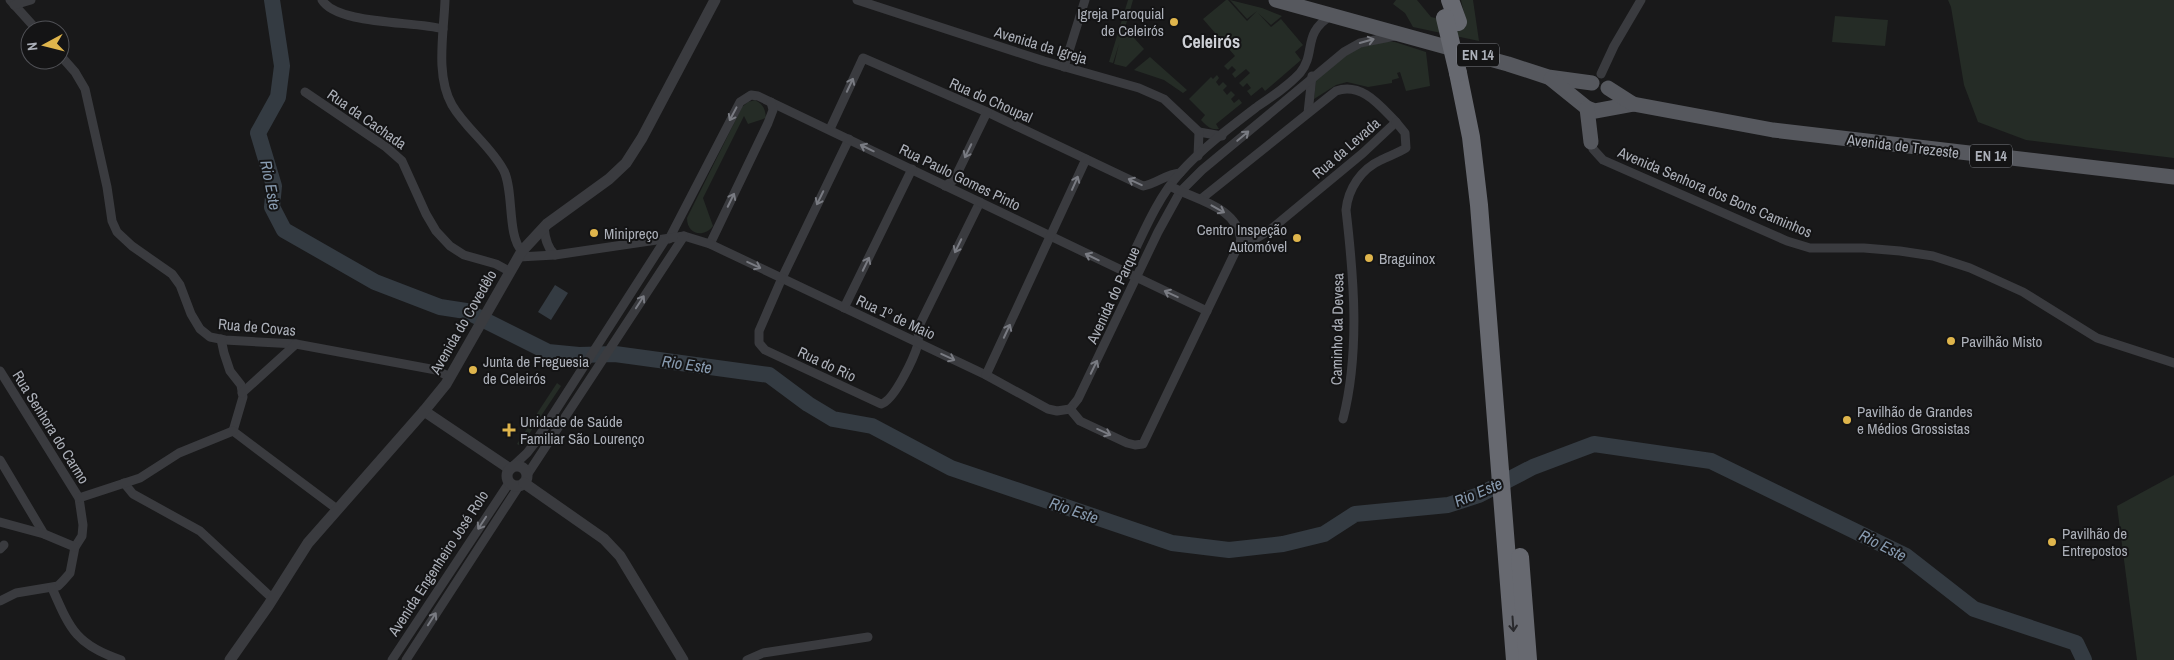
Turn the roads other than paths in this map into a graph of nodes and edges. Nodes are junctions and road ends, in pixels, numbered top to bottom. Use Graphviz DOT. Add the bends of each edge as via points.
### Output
graph roads {
  1 [pos="31,0"];
  2 [pos="322,0"];
  3 [pos="445,0"];
  4 [pos="714,0"];
  5 [pos="1085,0"];
  6 [pos="1276,0"];
  7 [pos="1438,0"];
  8 [pos="1450,0"];
  9 [pos="1641,0"];
  10 [pos="860,1"];
  11 [pos="12,2"];
  12 [pos="1332,15"];
  13 [pos="28,20"];
  14 [pos="1451,20"];
  15 [pos="443,29"];
  16 [pos="1408,35"];
  17 [pos="70,66"];
  18 [pos="1064,67"];
  19 [pos="1312,76"];
  20 [pos="1548,77"];
  21 [pos="1600,82"];
  22 [pos="305,92"];
  23 [pos="771,102"];
  24 [pos="1633,104"];
  25 [pos="1586,106"];
  26 [pos="1604,110"];
  27 [pos="987,112"];
  28 [pos="1308,113"];
  29 [pos="1396,122"];
  30 [pos="830,129"];
  31 [pos="1199,132"];
  32 [pos="1222,136"];
  33 [pos="849,139"];
  34 [pos="1591,142"];
  35 [pos="1212,144"];
  36 [pos="1222,154"];
  37 [pos="1198,156"];
  38 [pos="1086,159"];
  39 [pos="912,169"];
  40 [pos="1180,173"];
  41 [pos="2174,177"];
  42 [pos="946,186"];
  43 [pos="1170,186"];
  44 [pos="1180,192"];
  45 [pos="1201,199"];
  46 [pos="980,202"];
  47 [pos="544,227"];
  48 [pos="684,236"];
  49 [pos="1051,237"];
  50 [pos="667,239"];
  51 [pos="1241,240"];
  52 [pos="710,244"];
  53 [pos="520,254"];
  54 [pos="555,255"];
  55 [pos="510,271"];
  56 [pos="1124,272"];
  57 [pos="782,278"];
  58 [pos="1136,278"];
  59 [pos="844,308"];
  60 [pos="1207,311"];
  61 [pos="221,339"];
  62 [pos="918,343"];
  63 [pos="296,344"];
  64 [pos="2174,363"];
  65 [pos="0,371"];
  66 [pos="986,375"];
  67 [pos="450,377"];
  68 [pos="242,393"];
  69 [pos="1070,410"];
  70 [pos="424,411"];
  71 [pos="1343,419"];
  72 [pos="232,431"];
  73 [pos="0,460"];
  74 [pos="511,468"];
  75 [pos="520,482"];
  76 [pos="124,483"];
  77 [pos="79,498"];
  78 [pos="337,509"];
  79 [pos="0,522"];
  80 [pos="44,534"];
  81 [pos="1512,537"];
  82 [pos="74,546"];
  83 [pos="52,588"];
  84 [pos="273,599"];
  85 [pos="0,602"];
  86 [pos="868,637"];
  87 [pos="121,660"];
  88 [pos="230,660"];
  89 [pos="392,660"];
  90 [pos="406,660"];
  91 [pos="683,660"];
  92 [pos="747,660"];
  93 [pos="1515,660"];
  94 [pos="1528,660"];
  1 -- 11 [label="street"];
  2 -- 15 [label="street" via="332,10 348,16"];
  3 -- 15 [label="street"];
  4 -- 47 [label="street, Avenida do Covedêlo" via="642,138 626,162 609,179"];
  5 -- 18 [label="street"];
  6 -- 12 [label="main road, EN 14"];
  7 -- 14 [label="highway"];
  8 -- 14 [label="highway"];
  9 -- 21 [label="street" via="1614,46"];
  10 -- 18 [label="street, Avenida da Igreja"];
  11 -- 13 [label="street"];
  12 -- 16 [label="main road, EN 14"];
  12 -- 32 [label="street, Avenida do Parque" via="1317,27 1305,66 1291,82"];
  14 -- 81 [label="highway, bridge" via="1464,75 1480,205"];
  15 -- 53 [label="street" via="441,45 445,86 452,105 504,171"];
  19 -- 16 [label="street, Avenida do Parque, one-way" via="1360,42"];
  16 -- 20 [label="main road, EN 14"];
  17 -- 61 [label="street, Rua de Covas" via="85,89 112,221 118,232 172,274 200,329 210,337"];
  18 -- 31 [label="street, Avenida da Igreja" via="1164,98"];
  19 -- 28 [label="street"];
  36 -- 19 [label="street, Avenida do Parque, one-way"];
  20 -- 21 [label="main road, EN 14" via="1582,84"];
  20 -- 25 [label="main road, EN 14"];
  21 -- 24 [label="main road, EN 14"];
  21 -- 25 [label="main road" via="1583,92"];
  21 -- 26 [label="main road" via="1611,100"];
  22 -- 55 [label="street, Rua da Cachada" via="402,161 426,214 450,246 464,255"];
  23 -- 30 [label="street, Rua Paulo Gomes Pinto"];
  23 -- 50 [label="street, one-way" via="751,95 740,102"];
  52 -- 23 [label="street, one-way" via="768,123 773,110"];
  24 -- 26 [label="main road, EN 14"];
  24 -- 41 [label="main road, Avenida de Trezeste / EN 14" via="1773,130"];
  25 -- 26 [label="main road, EN 14" via="1595,112"];
  25 -- 34 [label="main road"];
  26 -- 34 [label="main road"];
  30 -- 27 [label="street, Rua do Choupal, one-way" via="863,58"];
  27 -- 38 [label="street, Rua do Choupal"];
  27 -- 42 [label="street, one-way" via="954,180"];
  28 -- 29 [label="street, Rua da Levada" via="1336,91 1345,88 1370,96"];
  28 -- 45 [label="street"];
  29 -- 51 [label="street, Rua da Levada" via="1270,230 1252,241"];
  29 -- 71 [label="street, Caminho da Devesa" via="1406,133 1406,148 1370,167 1358,178 1347,200 1354,289 1349,393"];
  30 -- 33 [label="street, Rua Paulo Gomes Pinto"];
  31 -- 32 [label="street"];
  31 -- 37 [label="street"];
  32 -- 35 [label="street, Avenida do Parque"];
  39 -- 33 [label="street, Rua Paulo Gomes Pinto, one-way"];
  33 -- 57 [label="street, one-way"];
  34 -- 64 [label="street, Avenida Senhora dos Bons Caminhos" via="1603,160 1788,241 1810,248 1864,248 1933,256 1970,268 2023,292 2097,338"];
  35 -- 36 [label="street"];
  35 -- 37 [label="street, Avenida do Parque"];
  36 -- 44 [label="street, Avenida do Parque"];
  37 -- 40 [label="street, Avenida do Parque"];
  40 -- 38 [label="street, Rua do Choupal, one-way" via="1172,173 1143,186"];
  49 -- 38 [label="street, one-way"];
  39 -- 42 [label="street, Rua Paulo Gomes Pinto"];
  59 -- 39 [label="street, one-way"];
  40 -- 43 [label="street, Avenida do Parque"];
  42 -- 46 [label="street, Rua Paulo Gomes Pinto"];
  43 -- 44 [label="street"];
  43 -- 56 [label="street, Avenida do Parque"];
  44 -- 45 [label="street"];
  44 -- 58 [label="street, Avenida do Parque"];
  45 -- 51 [label="street, one-way" via="1235,220"];
  46 -- 49 [label="street, Rua Paulo Gomes Pinto"];
  46 -- 62 [label="street, one-way" via="918,328"];
  47 -- 53 [label="street, Avenida do Covedêlo"];
  47 -- 54 [label="street" via="550,250"];
  48 -- 50 [label="street"];
  48 -- 52 [label="street"];
  75 -- 48 [label="street, Avenida Engenheiro José Rolo, one-way"];
  56 -- 49 [label="street, Rua Paulo Gomes Pinto, one-way"];
  66 -- 49 [label="street, one-way"];
  50 -- 54 [label="street"];
  50 -- 74 [label="street" via="534,444"];
  51 -- 60 [label="street"];
  52 -- 57 [label="street, Rua 1º de Maio, one-way"];
  53 -- 54 [label="street"];
  53 -- 55 [label="street, Avenida do Covedêlo"];
  55 -- 67 [label="street, Avenida do Covedêlo"];
  56 -- 58 [label="street, Rua Paulo Gomes Pinto"];
  57 -- 59 [label="street, Rua 1º de Maio"];
  57 -- 62 [label="street, Rua do Rio" via="759,331 760,343 765,350 881,404 896,393"];
  60 -- 58 [label="street, one-way"];
  69 -- 58 [label="street, Avenida do Parque, one-way"];
  59 -- 62 [label="street, Rua 1º de Maio"];
  69 -- 60 [label="street, one-way" via="1080,422 1127,443 1143,444"];
  61 -- 63 [label="street, Rua de Covas"];
  61 -- 68 [label="street" via="227,362 241,385"];
  62 -- 66 [label="street, Rua 1º de Maio, one-way"];
  63 -- 67 [label="street, Rua de Covas" via="436,370"];
  63 -- 68 [label="street"];
  65 -- 77 [label="street, Rua Senhora do Carmo"];
  66 -- 69 [label="street, Rua 1º de Maio" via="1048,409"];
  67 -- 70 [label="street, Avenida do Covedêlo"];
  68 -- 72 [label="street"];
  70 -- 74 [label="street"];
  70 -- 78 [label="street, Avenida do Covedêlo"];
  72 -- 76 [label="street" via="179,453 140,478"];
  72 -- 78 [label="street"];
  73 -- 80 [label="street"];
  74 -- 75 [label="street, Avenida Engenheiro José Rolo" via="507,477"];
  74 -- 75 [label="street" via="523,467"];
  75 -- 89 [label="street, Avenida Engenheiro José Rolo, one-way"];
  90 -- 75 [label="street, Avenida Engenheiro José Rolo, one-way"];
  75 -- 91 [label="street" via="604,539 620,556"];
  76 -- 77 [label="street"];
  76 -- 84 [label="street" via="140,499 200,531"];
  77 -- 82 [label="street" via="82,536"];
  78 -- 84 [label="street, Avenida do Covedêlo" via="308,543"];
  79 -- 80 [label="street"];
  80 -- 82 [label="street"];
  81 -- 93 [label="highway, one-way"];
  81 -- 94 [label="highway"];
  82 -- 83 [label="street" via="70,573"];
  83 -- 85 [label="street" via="16,593"];
  83 -- 87 [label="street" via="65,619 78,638 100,653"];
  84 -- 88 [label="street, Avenida do Covedêlo"];
  86 -- 92 [label="street" via="763,653"];
}
